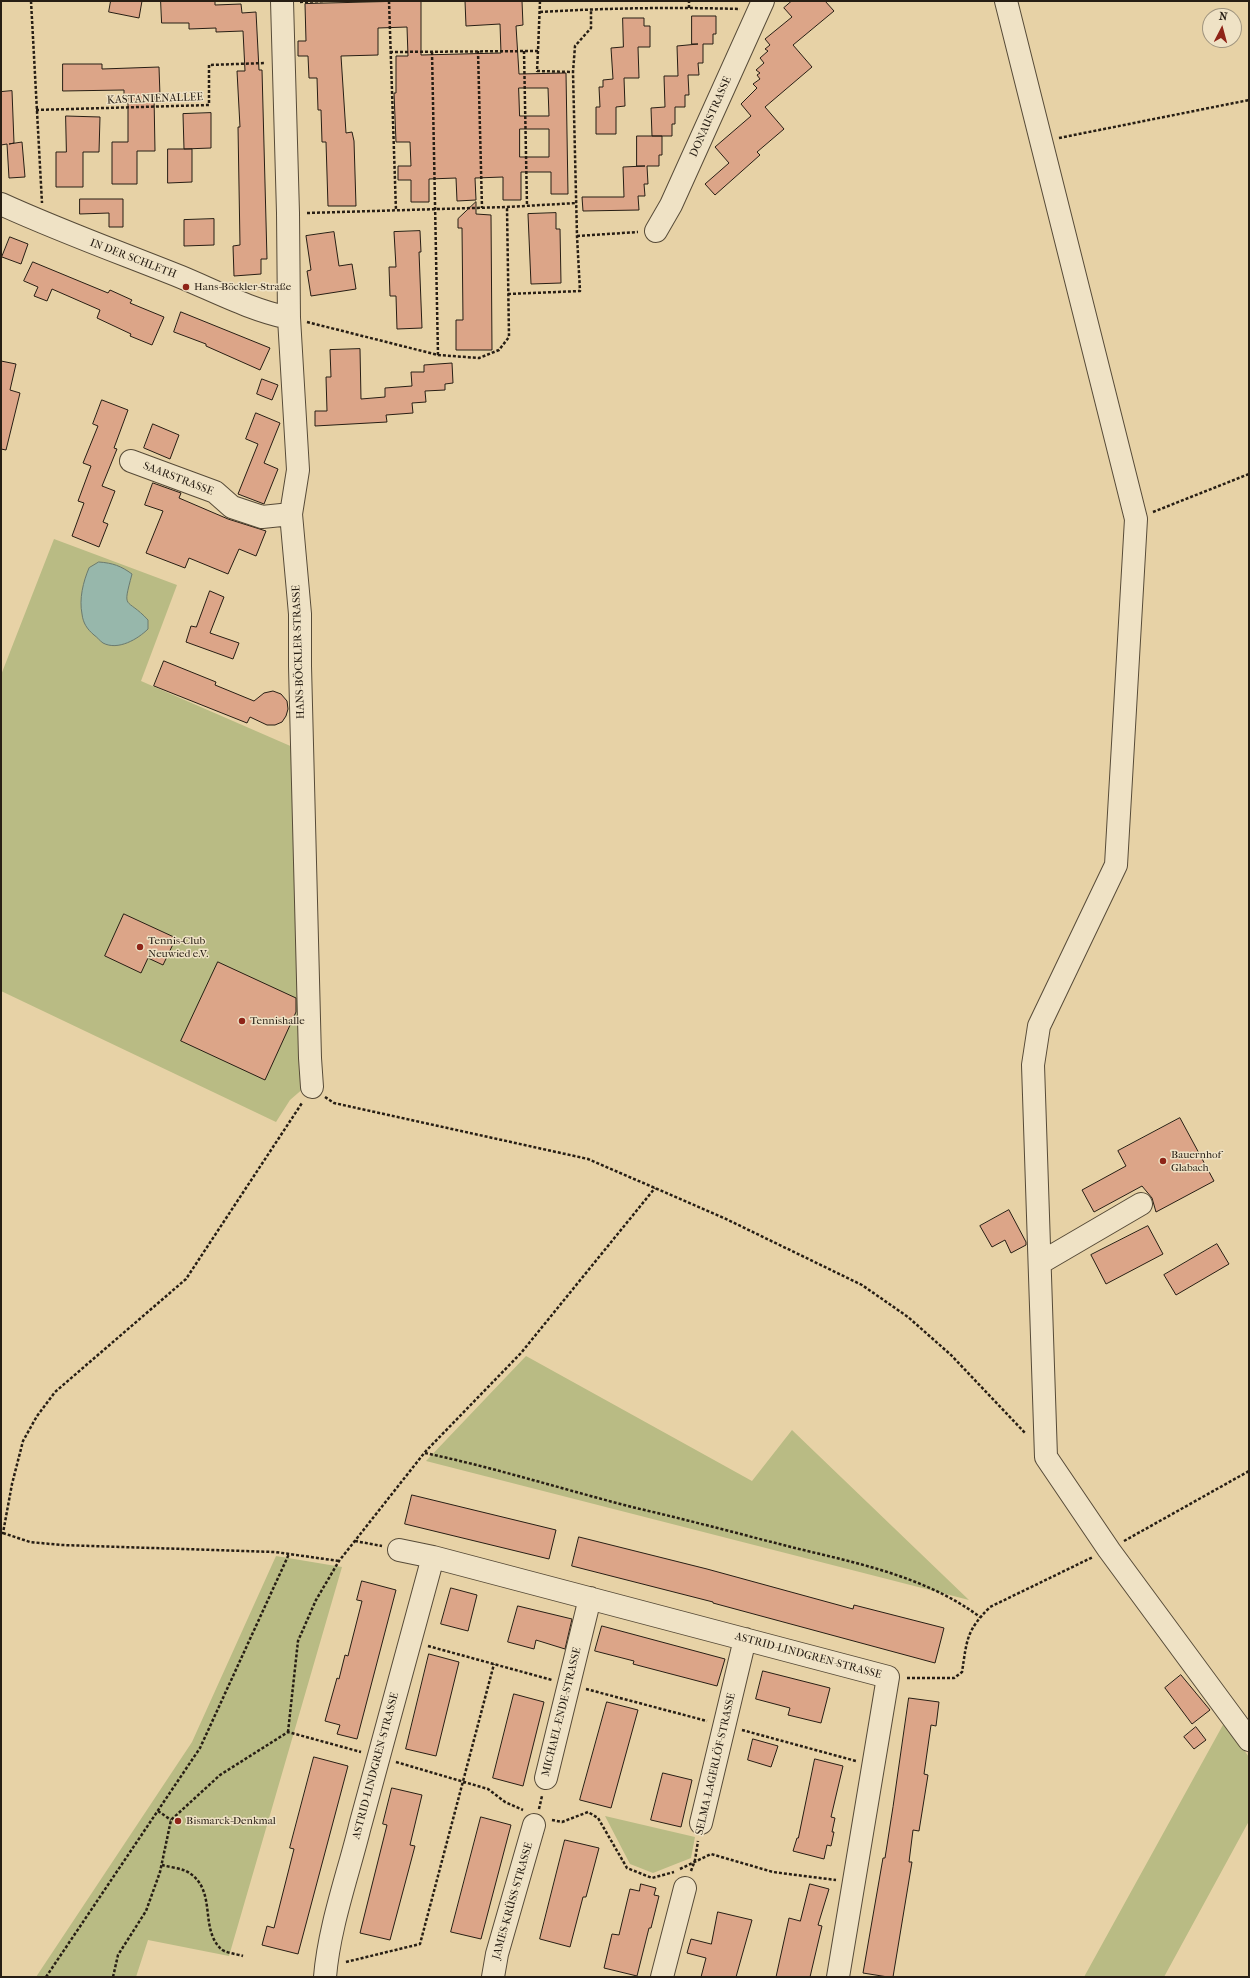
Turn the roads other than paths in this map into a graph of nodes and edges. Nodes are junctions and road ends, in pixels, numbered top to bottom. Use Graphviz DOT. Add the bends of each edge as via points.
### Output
graph roads {
  1 [pos="282,1"];
  2 [pos="1006,1"];
  3 [pos="762,6"];
  4 [pos="1,204"];
  5 [pos="656,231"];
  6 [pos="289,318"];
  7 [pos="131,461"];
  8 [pos="291,514"];
  9 [pos="312,1087"];
  10 [pos="1141,1204"];
  11 [pos="1040,1263"];
  12 [pos="399,1550"];
  13 [pos="433,1557"];
  14 [pos="590,1598"];
  15 [pos="745,1639"];
  16 [pos="1249,1740"];
  17 [pos="546,1778"];
  18 [pos="536,1821"];
  19 [pos="702,1822"];
  20 [pos="685,1888"];
  21 [pos="325,1972"];
  22 [pos="493,1977"];
  23 [pos="662,1977"];
  24 [pos="838,1977"];
  1 -- 6 [label="street, HANS-BÖCKLER-STRASSE"];
  2 -- 11 [label="street" via="1136,519 1116,865 1039,1026 1033,1065"];
  3 -- 5 [label="street, DONAUSTRASSE" via="671,205"];
  4 -- 6 [label="street, IN DER SCHLETH" via="265,313"];
  6 -- 8 [label="street, HANS-BÖCKLER-STRASSE" via="298,470"];
  7 -- 8 [label="street, SAARSTRASSE" via="215,492 232,507 262,517"];
  8 -- 9 [label="street, HANS-BÖCKLER-STRASSE" via="300,614"];
  10 -- 11 [label="street"];
  11 -- 16 [label="street" via="1046,1457 1109,1550"];
  12 -- 13 [label="street, ASTRID-LINDGREN-STRASSE"];
  13 -- 14 [label="street, ASTRID-LINDGREN-STRASSE"];
  13 -- 21 [label="street, ASTRID-LINDGREN-STRASSE" via="409,1641"];
  14 -- 15 [label="street, ASTRID-LINDGREN-STRASSE"];
  14 -- 17 [label="street, MICHAEL-ENDE-STRASSE"];
  15 -- 19 [label="street, SELMA-LAGERLÖF-STRASSE"];
  15 -- 24 [label="street, ASTRID-LINDGREN-STRASSE" via="888,1677"];
  18 -- 22 [label="street, JAMES-KRÜSS-STRASSE" via="497,1954"];
  20 -- 23 [label="street"];
}
